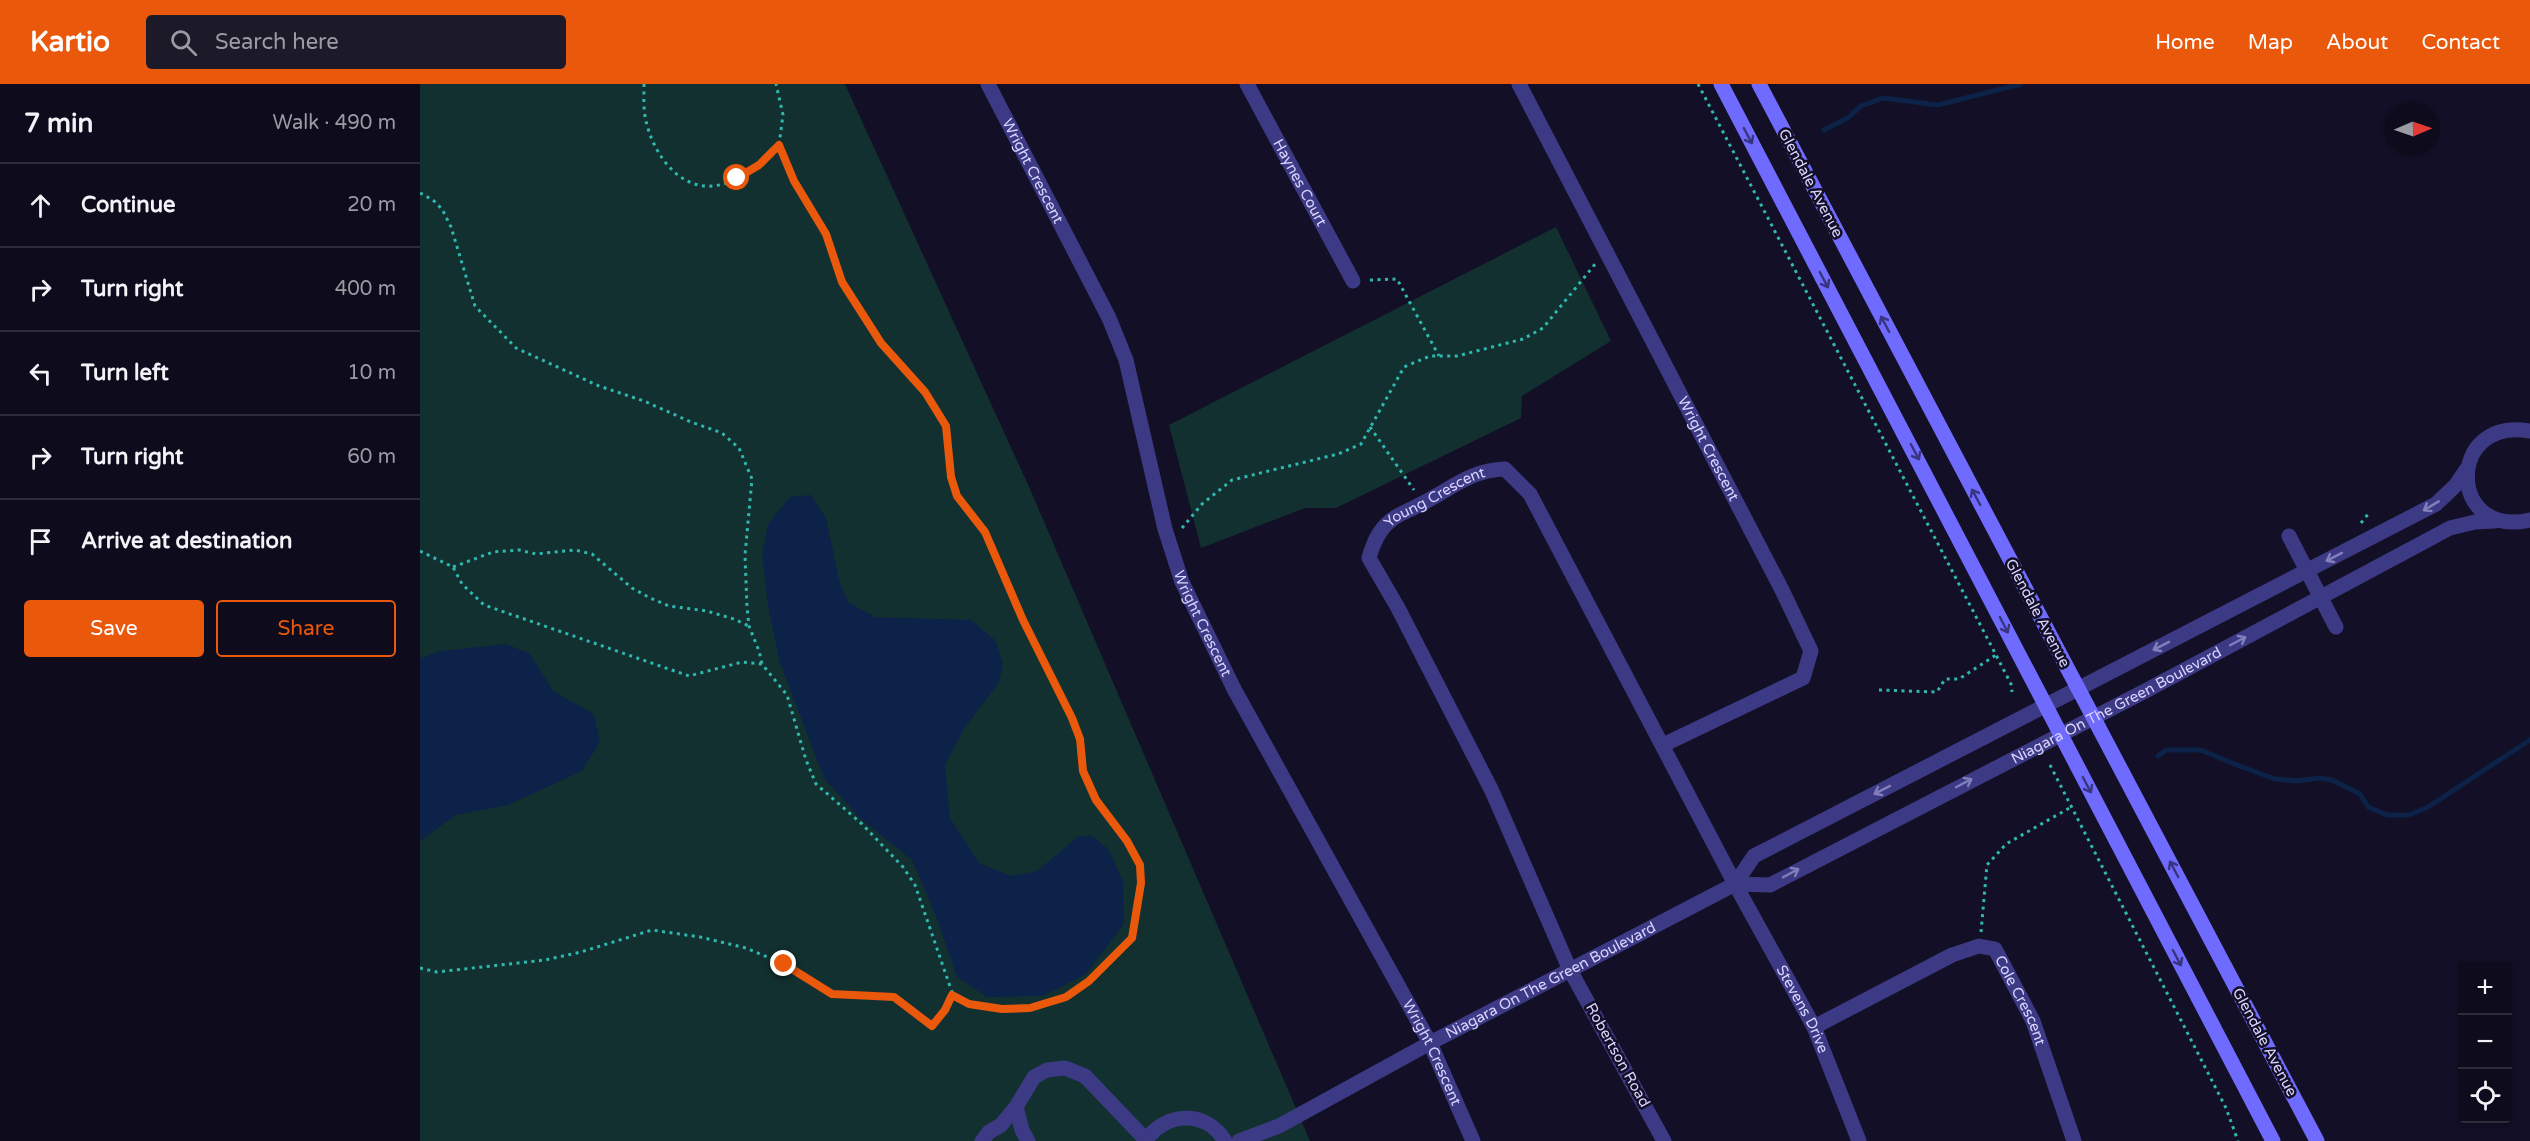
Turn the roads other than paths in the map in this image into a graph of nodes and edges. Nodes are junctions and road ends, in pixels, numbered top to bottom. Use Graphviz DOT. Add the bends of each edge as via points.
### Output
graph roads {
  1 [pos="988,84"];
  2 [pos="1247,84"];
  3 [pos="1519,84"];
  4 [pos="1721,84"];
  5 [pos="1758,84"];
  6 [pos="1353,281"];
  7 [pos="2530,431"];
  8 [pos="2466,470"];
  9 [pos="2495,520"];
  10 [pos="2530,520"];
  11 [pos="2289,536"];
  12 [pos="2307,571"];
  13 [pos="2320,598"];
  14 [pos="2336,627"];
  15 [pos="2078,689"];
  16 [pos="2046,706"];
  17 [pos="2093,717"];
  18 [pos="2060,733"];
  19 [pos="1663,745"];
  20 [pos="1736,884"];
  21 [pos="1570,970"];
  22 [pos="1814,1027"];
  23 [pos="1430,1043"];
  24 [pos="1016,1107"];
  25 [pos="1146,1140"];
  26 [pos="982,1141"];
  27 [pos="1028,1141"];
  28 [pos="1226,1141"];
  29 [pos="1239,1141"];
  30 [pos="1473,1141"];
  31 [pos="1664,1141"];
  32 [pos="1859,1141"];
  33 [pos="2074,1141"];
  34 [pos="2272,1141"];
  35 [pos="2317,1141"];
  1 -- 23 [label="street, Wright Crescent" via="1118,339 1182,582 1234,689"];
  2 -- 6 [label="street, Haynes Court"];
  3 -- 19 [label="street, Wright Crescent" via="1811,651 1803,678"];
  4 -- 16 [label="main road, one-way"];
  15 -- 5 [label="main road, Glendale Avenue, one-way"];
  7 -- 8 [label="street, Niagara On The Green Boulevard" via="2515,428 2484,439"];
  8 -- 9 [label="street" via="2473,499 2482,512"];
  8 -- 12 [label="street, Niagara On The Green Boulevard, one-way" via="2436,504"];
  9 -- 10 [label="street, Niagara On The Green Boulevard"];
  9 -- 13 [label="street, Niagara On The Green Boulevard" via="2450,528"];
  11 -- 12 [label="street"];
  12 -- 13 [label="street"];
  12 -- 15 [label="street, Niagara On The Green Boulevard, one-way"];
  13 -- 14 [label="street"];
  17 -- 13 [label="street, Niagara On The Green Boulevard, one-way"];
  15 -- 16 [label="street, Niagara On The Green Boulevard"];
  15 -- 17 [label="main road, Glendale Avenue"];
  16 -- 18 [label="main road"];
  16 -- 20 [label="street, Niagara On The Green Boulevard, one-way" via="1754,856"];
  17 -- 18 [label="street, Niagara On The Green Boulevard"];
  35 -- 17 [label="main road, Glendale Avenue, one-way"];
  20 -- 18 [label="street, Niagara On The Green Boulevard, one-way" via="1770,885"];
  18 -- 34 [label="main road, one-way"];
  19 -- 20 [label="street, Young Crescent"];
  19 -- 21 [label="street, Young Crescent" via="1530,494 1505,469 1490,469 1466,477 1389,521 1374,540 1369,558 1492,790"];
  20 -- 21 [label="street, Niagara On The Green Boulevard"];
  20 -- 22 [label="street, Stevens Drive"];
  21 -- 23 [label="street, Niagara On The Green Boulevard"];
  21 -- 31 [label="street, Robertson Road"];
  22 -- 32 [label="street, Stevens Drive"];
  22 -- 33 [label="street, Cole Crescent" via="1952,955 1979,946 1995,948 2033,1021"];
  23 -- 29 [label="street, Niagara On The Green Boulevard" via="1280,1126"];
  23 -- 30 [label="street, Wright Crescent"];
  24 -- 25 [label="street" via="1034,1077 1047,1070 1065,1068 1085,1077"];
  24 -- 26 [label="street"];
  24 -- 27 [label="street"];
  25 -- 28 [label="street" via="1166,1121 1180,1117 1209,1123"];
}
